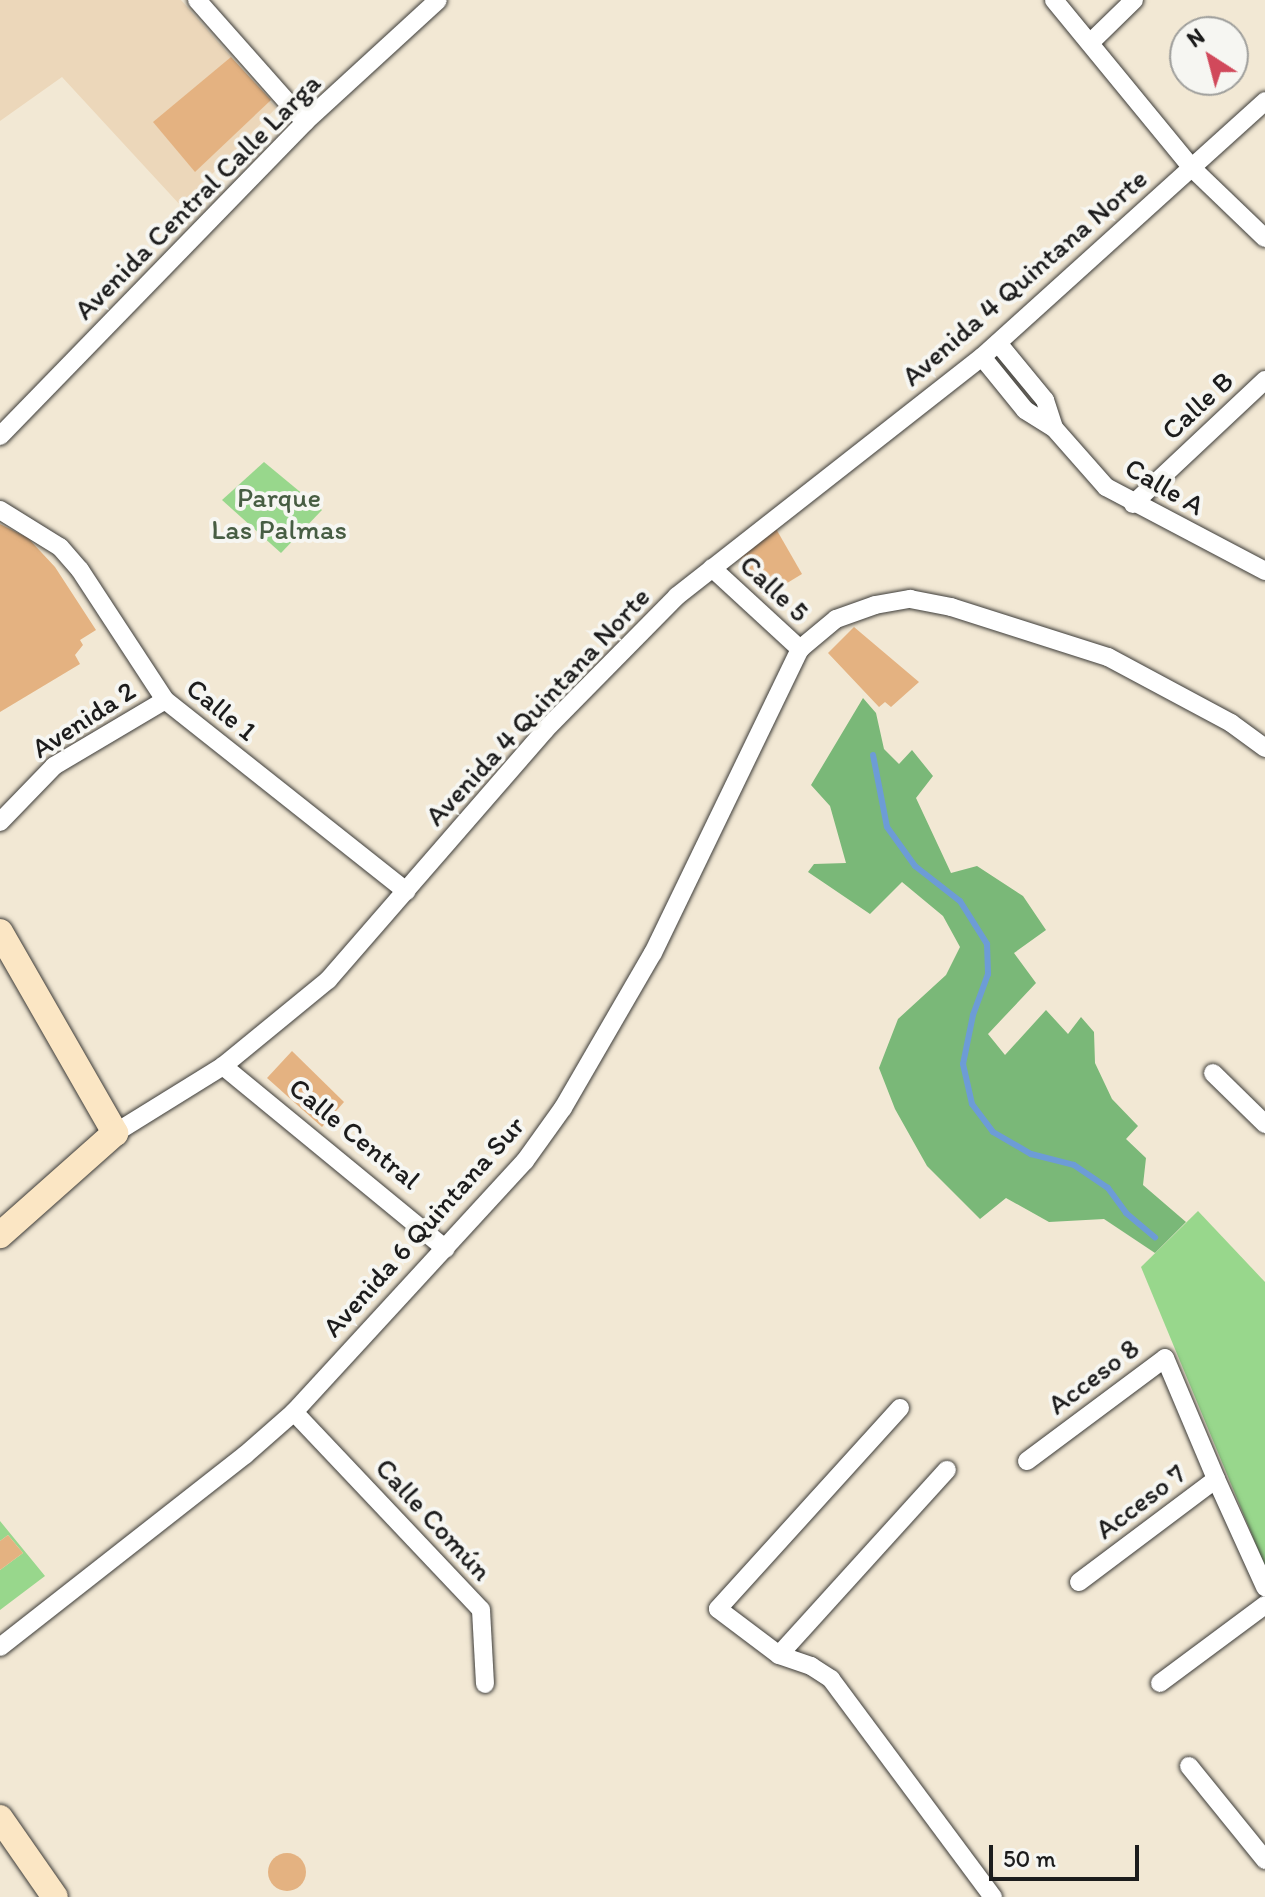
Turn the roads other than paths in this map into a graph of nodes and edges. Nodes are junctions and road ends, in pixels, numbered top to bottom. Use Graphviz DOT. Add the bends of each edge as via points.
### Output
graph roads {
  1 [pos="197,0"];
  2 [pos="438,0"];
  3 [pos="1054,0"];
  4 [pos="1134,0"];
  5 [pos="1091,42"];
  6 [pos="1265,101"];
  7 [pos="305,122"];
  8 [pos="1192,168"];
  9 [pos="1265,238"];
  10 [pos="998,343"];
  11 [pos="982,357"];
  12 [pos="1265,380"];
  13 [pos="1054,428"];
  14 [pos="0,436"];
  15 [pos="1133,504"];
  16 [pos="0,510"];
  17 [pos="712,568"];
  18 [pos="1265,571"];
  19 [pos="800,649"];
  20 [pos="165,700"];
  21 [pos="1265,748"];
  22 [pos="0,822"];
  23 [pos="406,891"];
  24 [pos="0,932"];
  25 [pos="223,1066"];
  26 [pos="1213,1073"];
  27 [pos="1265,1124"];
  28 [pos="115,1133"];
  29 [pos="0,1235"];
  30 [pos="446,1249"];
  31 [pos="900,1408"];
  32 [pos="294,1412"];
  33 [pos="1027,1461"];
  34 [pos="947,1470"];
  35 [pos="1216,1479"];
  36 [pos="1079,1582"];
  37 [pos="1265,1587"];
  38 [pos="1265,1605"];
  39 [pos="0,1647"];
  40 [pos="779,1655"];
  41 [pos="1160,1683"];
  42 [pos="485,1684"];
  43 [pos="1189,1766"];
  44 [pos="0,1818"];
  45 [pos="1265,1860"];
  46 [pos="55,1897"];
  47 [pos="993,1897"];
  1 -- 7 [label="street"];
  2 -- 7 [label="street, Avenida Central Calle Larga"];
  3 -- 5 [label="street"];
  4 -- 5 [label="street"];
  5 -- 8 [label="street"];
  6 -- 8 [label="street, Avenida 4 Quintana Norte"];
  7 -- 14 [label="street, Avenida Central Calle Larga"];
  8 -- 9 [label="street"];
  8 -- 10 [label="street, Avenida 4 Quintana Norte"];
  10 -- 11 [label="street, Avenida 4 Quintana Norte"];
  10 -- 13 [label="street, Calle A" via="1045,400"];
  11 -- 13 [label="street, Calle A" via="1025,410"];
  11 -- 17 [label="street, Avenida 4 Quintana Norte"];
  12 -- 15 [label="street, Calle B"];
  13 -- 15 [label="street, Calle A" via="1106,487"];
  15 -- 18 [label="street, Calle A"];
  16 -- 20 [label="street, Calle 1" via="60,547 80,570"];
  17 -- 19 [label="street, Calle 5"];
  17 -- 23 [label="street, Avenida 4 Quintana Norte" via="677,596 545,730"];
  19 -- 21 [label="street" via="836,619 875,605 910,599 951,607 1108,657 1193,701"];
  19 -- 30 [label="street, Avenida 6 Quintana Sur" via="653,953 606,1037 525,1161"];
  20 -- 22 [label="street, Avenida 2" via="54,766"];
  20 -- 23 [label="street, Calle 1"];
  23 -- 25 [label="street, Avenida 4 Quintana Norte" via="328,980"];
  24 -- 28 [label="main road"];
  25 -- 28 [label="street, Avenida 4 Quintana Norte"];
  25 -- 30 [label="street, Calle Central"];
  26 -- 27 [label="street"];
  28 -- 29 [label="main road"];
  30 -- 32 [label="street, Avenida 6 Quintana Sur"];
  31 -- 40 [label="street" via="718,1609"];
  32 -- 39 [label="street, Avenida 6 Quintana Sur"];
  32 -- 42 [label="street, Calle Común" via="481,1610"];
  33 -- 35 [label="street, Acceso 8" via="1165,1358"];
  34 -- 40 [label="street"];
  35 -- 36 [label="street, Acceso 7"];
  35 -- 37 [label="street, Acceso 7"];
  38 -- 41 [label="street"];
  40 -- 47 [label="street" via="811,1666 843,1692"];
  43 -- 45 [label="street"];
  44 -- 46 [label="main road"];
}
